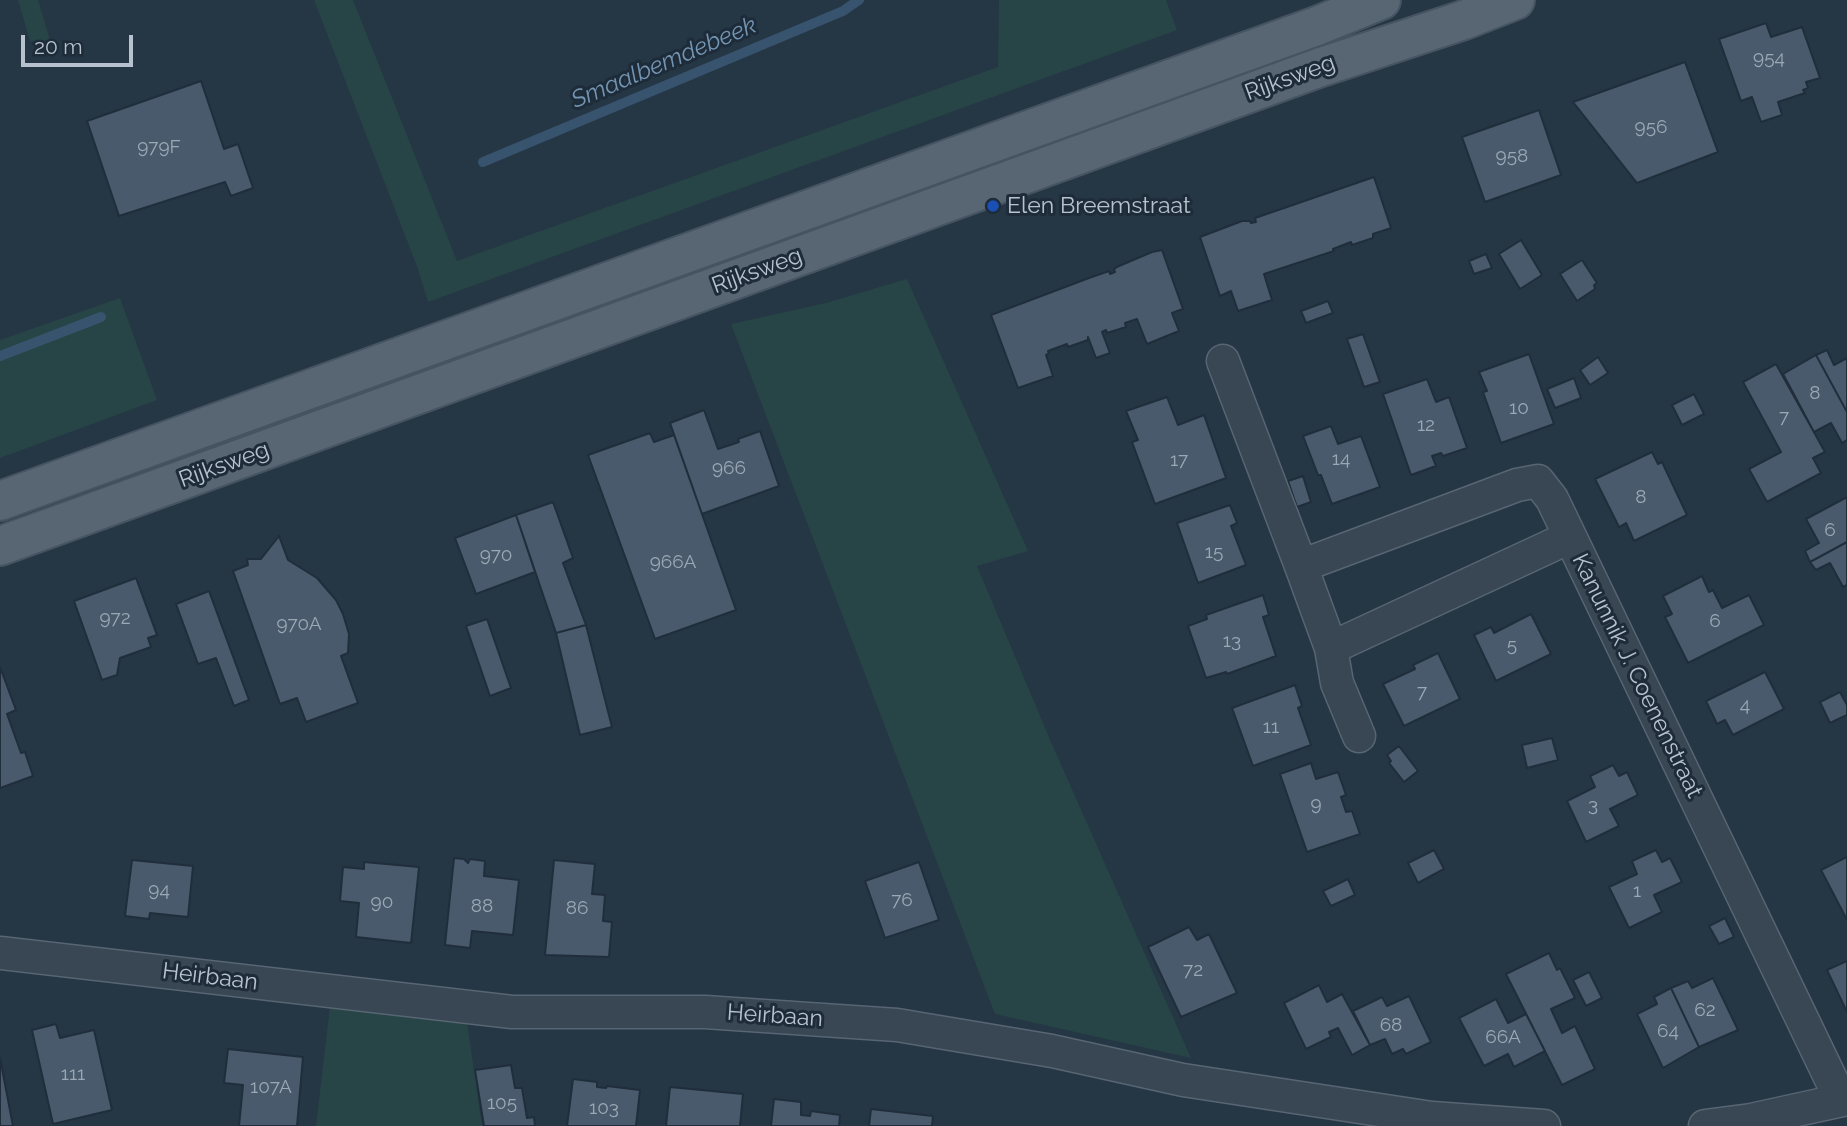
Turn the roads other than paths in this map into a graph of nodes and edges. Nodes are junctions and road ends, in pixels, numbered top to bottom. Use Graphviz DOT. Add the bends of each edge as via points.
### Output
graph roads {
  1 [pos="1381,0"];
  2 [pos="1515,0"];
  3 [pos="1223,362"];
  4 [pos="0,501"];
  5 [pos="1570,537"];
  6 [pos="0,546"];
  7 [pos="1301,566"];
  8 [pos="1331,648"];
  9 [pos="1359,736"];
  10 [pos="0,953"];
  11 [pos="1844,1099"];
  12 [pos="1544,1126"];
  13 [pos="1705,1126"];
  1 -- 4 [label="main road, Rijksweg"];
  2 -- 6 [label="main road, Rijksweg"];
  3 -- 7 [label="street"];
  5 -- 7 [label="street, Kanunnik J. Coenenstraat" via="1538,481"];
  5 -- 8 [label="street, Kanunnik J. Coenenstraat"];
  5 -- 11 [label="street, Kanunnik J. Coenenstraat"];
  7 -- 8 [label="street"];
  8 -- 9 [label="street" via="1338,683"];
  10 -- 12 [label="street, Heirbaan" via="512,1012 705,1012 897,1025 1196,1082 1432,1118"];
  11 -- 13 [label="street"];
}
